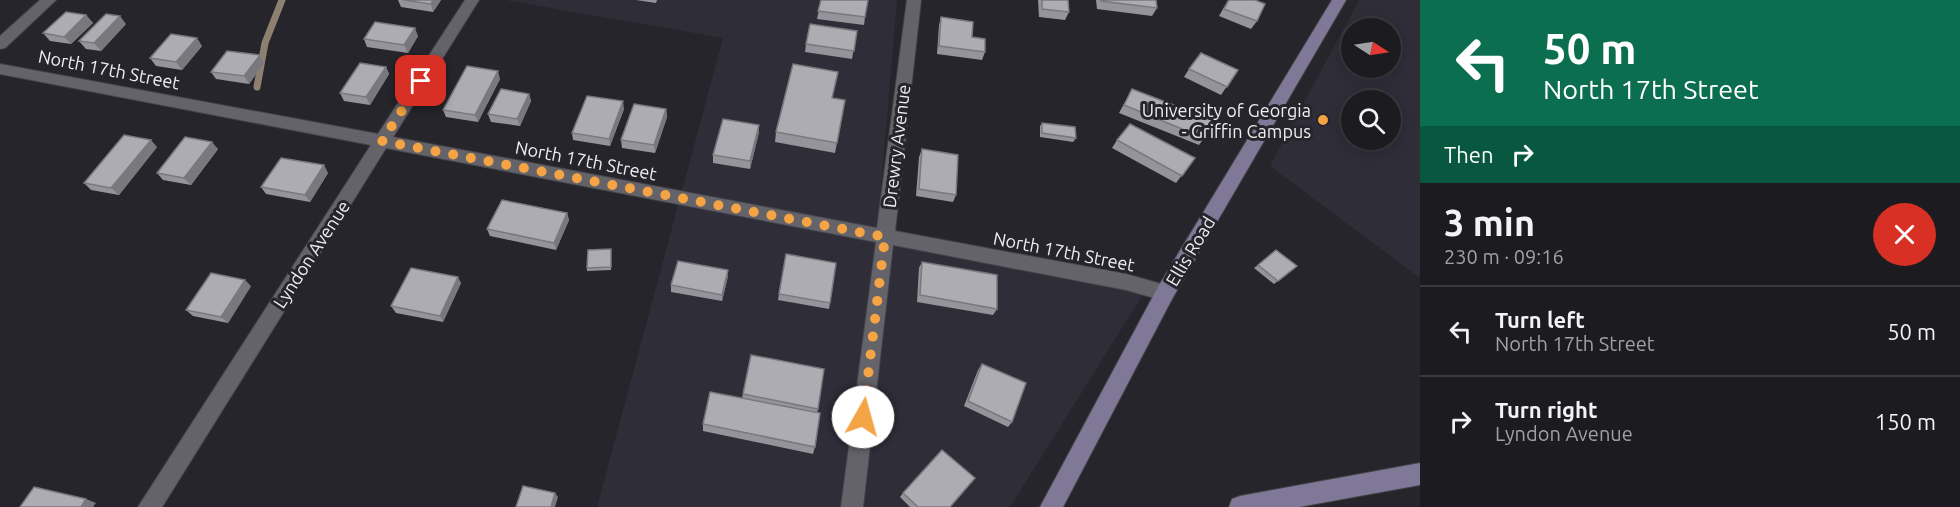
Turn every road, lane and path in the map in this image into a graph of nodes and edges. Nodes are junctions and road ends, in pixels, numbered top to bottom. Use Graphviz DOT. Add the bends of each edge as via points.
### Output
graph roads {
  1 [pos="49,0"];
  2 [pos="472,0"];
  3 [pos="914,0"];
  4 [pos="1339,0"];
  5 [pos="0,44"];
  6 [pos="0,69"];
  7 [pos="382,141"];
  8 [pos="885,237"];
  9 [pos="1165,293"];
  10 [pos="1420,474"];
  11 [pos="149,507"];
  12 [pos="852,507"];
  13 [pos="1050,507"];
  14 [pos="1240,507"];
  1 -- 5 [label="street"];
  2 -- 7 [label="street, Lyndon Avenue"];
  3 -- 8 [label="street, Drewry Avenue"];
  4 -- 9 [label="street, Ellis Road"];
  6 -- 7 [label="street, North 17th Street"];
  7 -- 8 [label="street, North 17th Street"];
  7 -- 11 [label="street, Lyndon Avenue"];
  8 -- 9 [label="street, North 17th Street" via="1126,282"];
  8 -- 12 [label="street, Drewry Avenue"];
  9 -- 13 [label="street, Ellis Road"];
  10 -- 14 [label="street"];
}
